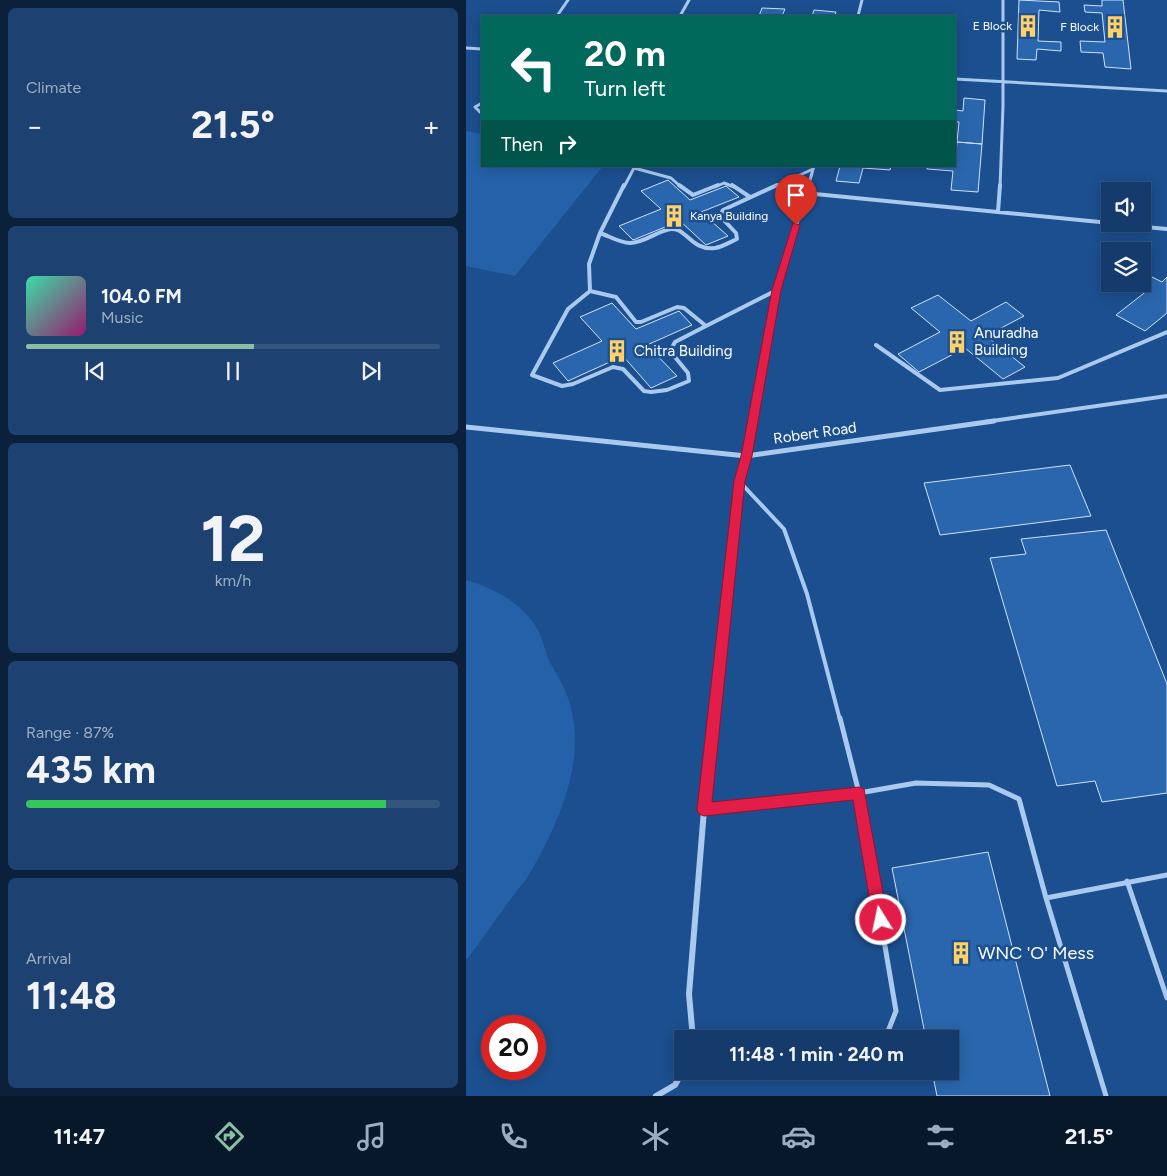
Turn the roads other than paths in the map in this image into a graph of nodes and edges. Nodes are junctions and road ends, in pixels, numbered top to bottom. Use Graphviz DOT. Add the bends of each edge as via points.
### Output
graph roads {
  1 [pos="568,0"];
  2 [pos="689,0"];
  3 [pos="862,0"];
  4 [pos="1003,0"];
  5 [pos="558,15"];
  6 [pos="681,15"];
  7 [pos="858,15"];
  8 [pos="466,48"];
  9 [pos="481,49"];
  10 [pos="956,79"];
  11 [pos="1005,81"];
  12 [pos="1167,91"];
  13 [pos="481,104"];
  14 [pos="481,113"];
  15 [pos="814,167"];
  16 [pos="806,193"];
  17 [pos="750,197"];
  18 [pos="998,212"];
  19 [pos="1101,223"];
  20 [pos="1151,228"];
  21 [pos="1167,229"];
  22 [pos="600,233"];
  23 [pos="777,290"];
  24 [pos="590,291"];
  25 [pos="706,326"];
  26 [pos="1167,332"];
  27 [pos="876,345"];
  28 [pos="1167,396"];
  29 [pos="466,427"];
  30 [pos="746,456"];
  31 [pos="739,481"];
  32 [pos="859,793"];
  33 [pos="704,810"];
  34 [pos="1167,875"];
  35 [pos="1127,881"];
  36 [pos="1046,898"];
  37 [pos="1167,998"];
  38 [pos="692,1030"];
  39 [pos="889,1030"];
  40 [pos="678,1080"];
  41 [pos="656,1096"];
  42 [pos="1106,1096"];
  1 -- 5 [label="street"];
  2 -- 6 [label="street"];
  3 -- 7 [label="street"];
  4 -- 11 [label="street"];
  8 -- 9 [label="street"];
  10 -- 11 [label="street"];
  11 -- 12 [label="street"];
  11 -- 18 [label="street"];
  13 -- 14 [label="street" via="475,107"];
  15 -- 16 [label="street"];
  15 -- 17 [label="street"];
  16 -- 18 [label="street"];
  16 -- 23 [label="street"];
  17 -- 22 [label="street" via="724,183 689,194 671,178 634,168"];
  17 -- 22 [label="street" via="724,210 720,216 736,233 737,239 717,248 699,247 679,230 671,229 628,243"];
  18 -- 19 [label="street"];
  20 -- 21 [label="street"];
  22 -- 24 [label="street" via="588,264"];
  23 -- 25 [label="street"];
  23 -- 30 [label="street"];
  24 -- 25 [label="street" via="616,297 636,322 677,307 684,308"];
  24 -- 25 [label="street" via="568,309 532,375 562,386 613,367 623,369 644,391 665,392 689,381 688,373 670,350 675,342"];
  26 -- 27 [label="street" via="1058,378 940,390"];
  28 -- 30 [label="street, Robert Road"];
  29 -- 30 [label="street, Robert Road"];
  30 -- 31 [label="street"];
  31 -- 32 [label="lane" via="784,529 807,594"];
  31 -- 33 [label="street"];
  32 -- 33 [label="lane"];
  32 -- 36 [label="lane" via="916,783 954,783 989,785 1019,799"];
  32 -- 39 [label="lane" via="896,1011"];
  33 -- 38 [label="street" via="689,994"];
  34 -- 35 [label="lane"];
  35 -- 36 [label="lane"];
  35 -- 37 [label="lane"];
  36 -- 42 [label="lane"];
  40 -- 41 [label="street" via="676,1085"];
}
